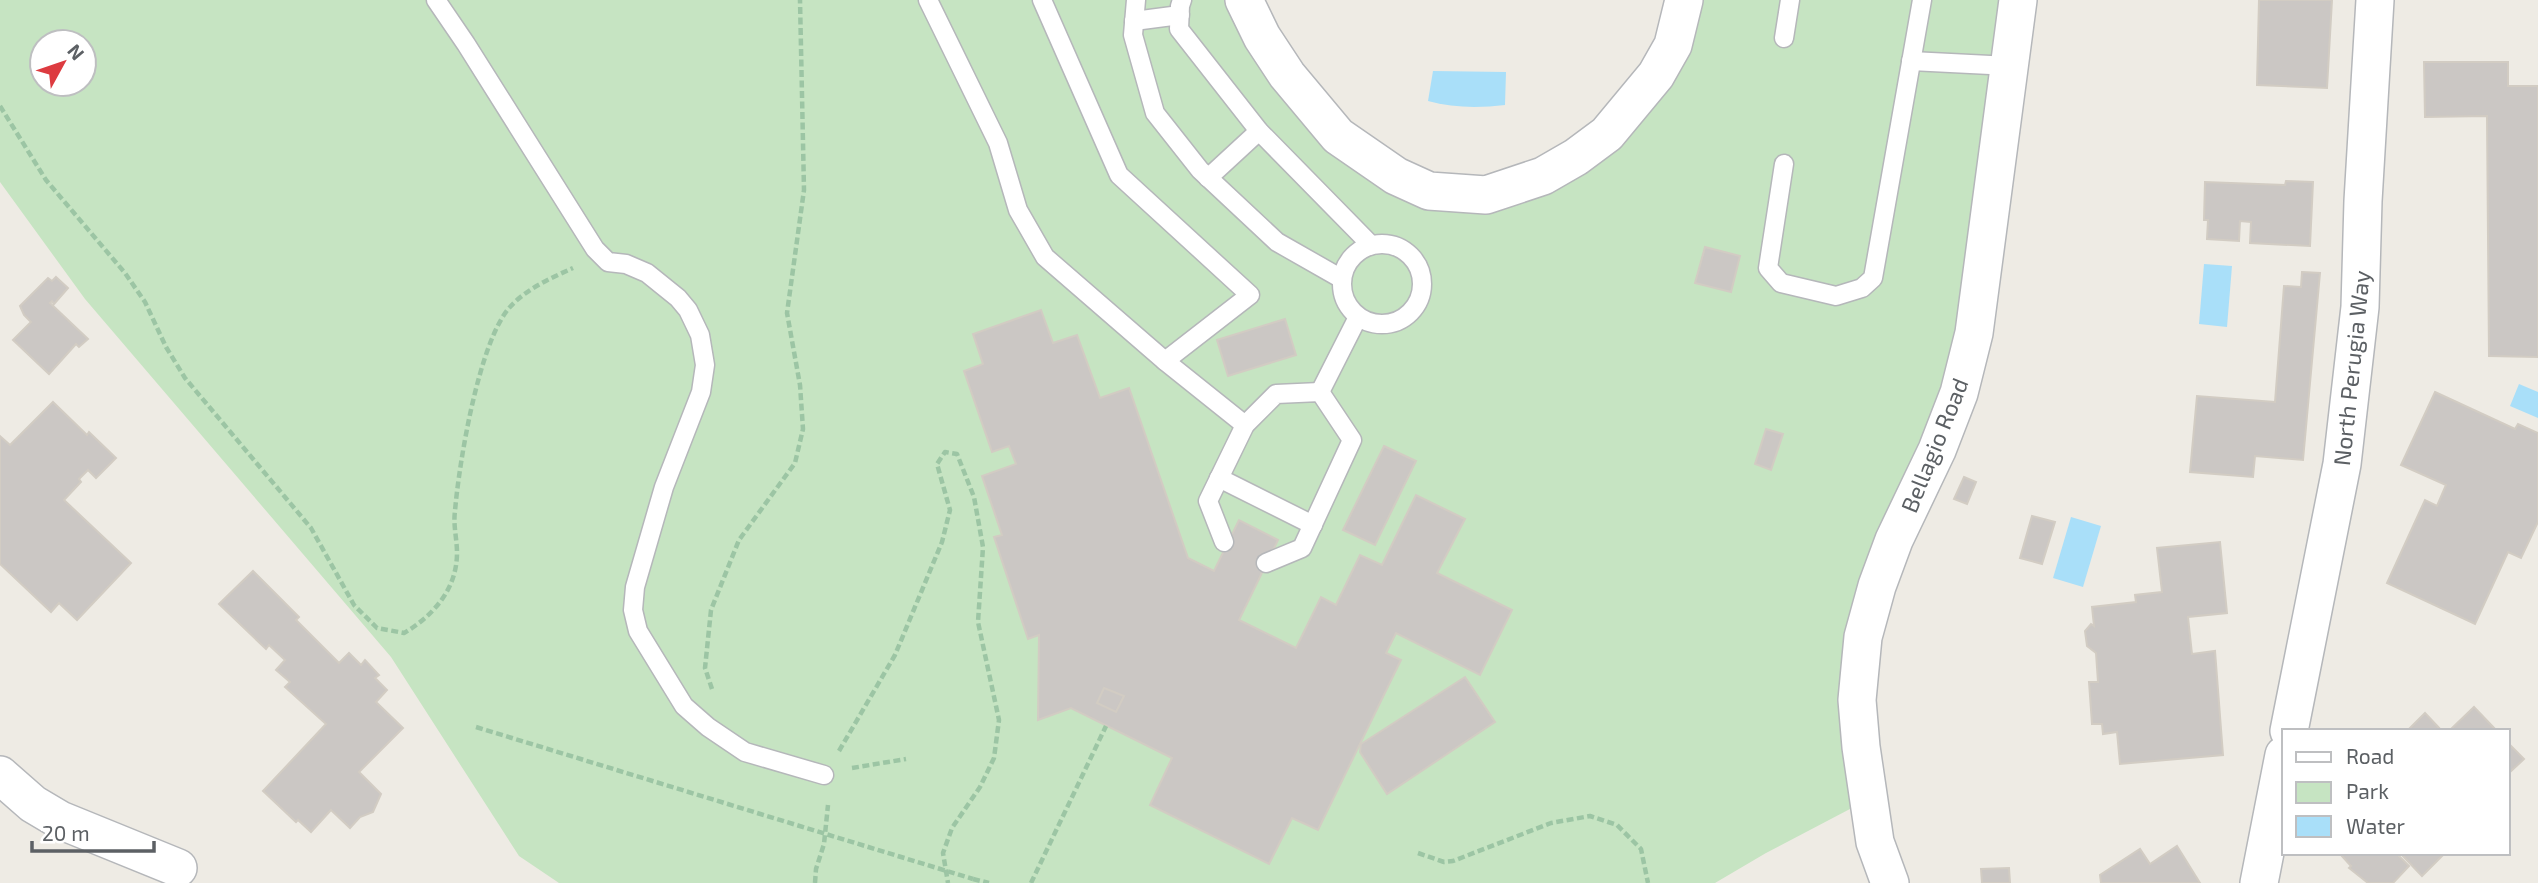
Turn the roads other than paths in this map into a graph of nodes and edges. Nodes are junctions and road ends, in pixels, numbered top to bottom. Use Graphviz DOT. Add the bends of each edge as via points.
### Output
graph roads {
  1 [pos="436,0"];
  2 [pos="928,0"];
  3 [pos="1136,0"];
  4 [pos="1244,0"];
  5 [pos="1684,0"];
  6 [pos="1790,0"];
  7 [pos="1922,0"];
  8 [pos="2018,0"];
  9 [pos="2375,0"];
  10 [pos="1048,2"];
  11 [pos="1181,7"];
  12 [pos="1135,21"];
  13 [pos="1784,38"];
  14 [pos="1911,61"];
  15 [pos="2010,66"];
  16 [pos="1259,131"];
  17 [pos="1784,164"];
  18 [pos="1208,178"];
  19 [pos="1371,245"];
  20 [pos="1342,279"];
  21 [pos="1358,317"];
  22 [pos="1165,361"];
  23 [pos="1320,392"];
  24 [pos="1245,425"];
  25 [pos="1219,478"];
  26 [pos="1313,525"];
  27 [pos="1224,542"];
  28 [pos="1266,563"];
  29 [pos="2289,729"];
  30 [pos="2282,765"];
  31 [pos="0,775"];
  32 [pos="824,775"];
  33 [pos="178,868"];
  34 [pos="1890,883"];
  35 [pos="2259,883"];
  1 -- 32 [label="lane" via="595,249 608,262 626,264 667,287 688,310 701,335 705,365 701,392 664,487 635,587 633,610 638,631 684,706 727,740 746,752"];
  2 -- 22 [label="lane" via="998,143 1018,210 1045,257"];
  3 -- 12 [label="lane"];
  4 -- 5 [label="street" via="1287,75 1338,136 1396,176 1429,191 1486,195 1543,176 1607,134 1656,75 1672,45"];
  6 -- 13 [label="lane"];
  7 -- 14 [label="lane"];
  8 -- 15 [label="street, Bellagio Road"];
  9 -- 29 [label="street, North Perugia Way" via="2360,307 2344,450"];
  10 -- 22 [label="lane" via="1119,175 1250,295"];
  11 -- 12 [label="lane"];
  11 -- 16 [label="lane" via="1179,29"];
  12 -- 18 [label="lane" via="1133,35 1155,113"];
  14 -- 15 [label="lane"];
  14 -- 17 [label="lane" via="1873,278 1862,288 1836,296 1781,284 1768,268"];
  15 -- 34 [label="street, Bellagio Road" via="1974,333 1959,393 1894,540 1863,637 1857,700 1861,747 1875,842"];
  16 -- 18 [label="lane"];
  16 -- 19 [label="lane"];
  18 -- 20 [label="lane" via="1277,242"];
  19 -- 20 [label="lane" via="1350,260"];
  19 -- 21 [label="lane" via="1396,246 1407,253 1416,263 1422,290 1418,303 1398,321 1370,323"];
  20 -- 21 [label="lane" via="1344,296"];
  21 -- 23 [label="lane"];
  22 -- 24 [label="lane"];
  23 -- 24 [label="lane" via="1276,394"];
  23 -- 26 [label="lane" via="1352,440"];
  24 -- 25 [label="lane"];
  25 -- 26 [label="lane"];
  25 -- 27 [label="lane" via="1208,501"];
  26 -- 28 [label="lane" via="1302,548"];
  30 -- 35 [label="street"];
  31 -- 33 [label="street" via="60,820"];
}
